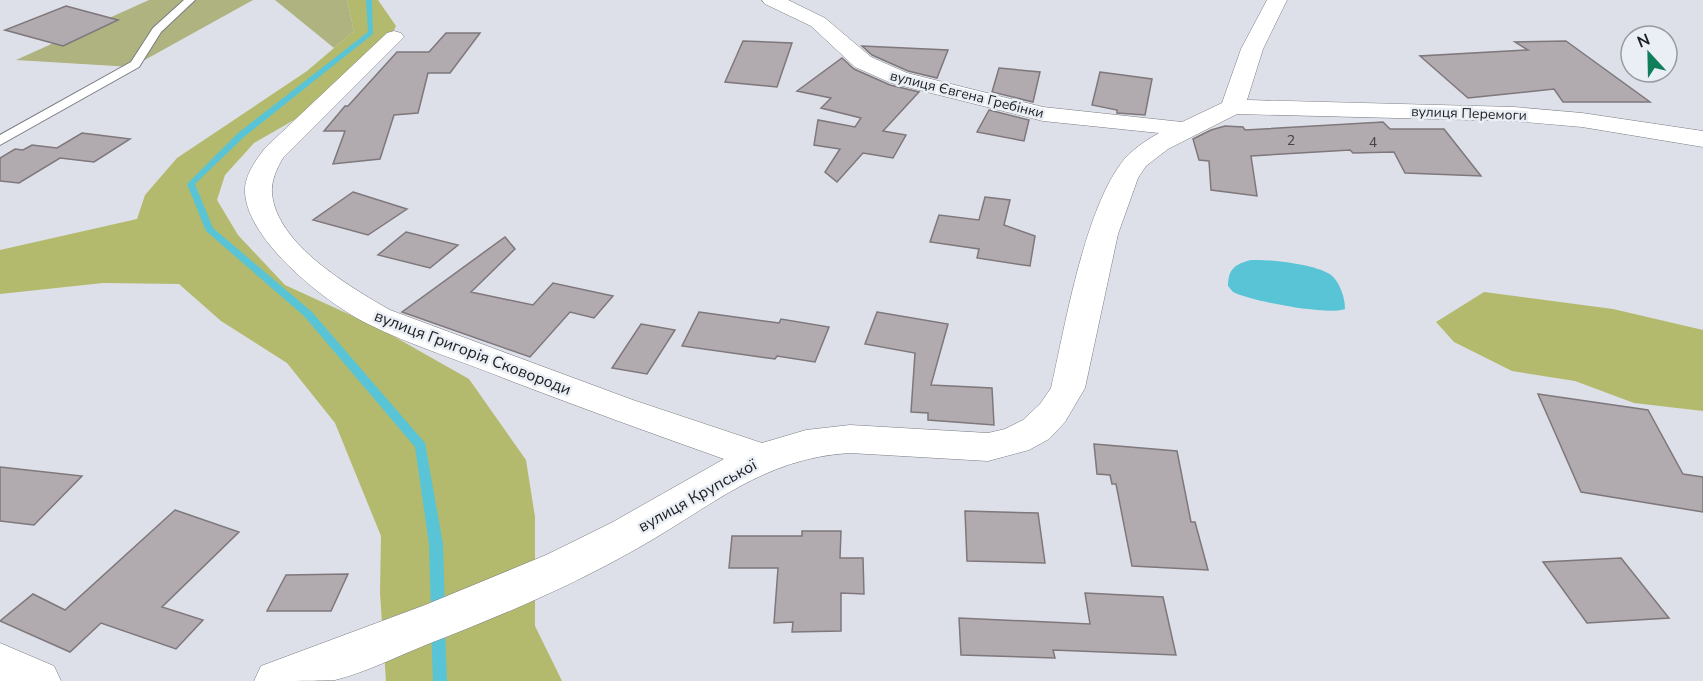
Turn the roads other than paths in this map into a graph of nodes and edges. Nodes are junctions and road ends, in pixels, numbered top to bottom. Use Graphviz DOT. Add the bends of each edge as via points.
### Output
graph roads {
  1 [pos="190,0"];
  2 [pos="772,0"];
  3 [pos="1277,0"];
  4 [pos="394,37"];
  5 [pos="1233,107"];
  6 [pos="1185,130"];
  7 [pos="1703,139"];
  8 [pos="0,141"];
  9 [pos="764,458"];
  10 [pos="0,664"];
  11 [pos="38,681"];
  12 [pos="277,681"];
  1 -- 8 [label="lane" via="157,30 135,64"];
  2 -- 6 [label="street, вулиця Євгена Гребінки" via="818,22 863,62 899,78 1043,114"];
  3 -- 5 [label="street" via="1252,49"];
  4 -- 9 [label="street, вулиця Григорія Сковороди" via="266,164 259,183 259,200 277,234 343,296 379,317 620,409"];
  5 -- 6 [label="street, вулиця Крупської"];
  5 -- 7 [label="street, вулиця Перемоги" via="1514,114"];
  6 -- 9 [label="street, вулиця Крупської" via="1143,154 1129,171 1101,248 1068,388 1046,423 1031,435 1010,442 965,447 830,440 807,443"];
  9 -- 12 [label="street, вулиця Крупської" via="569,564 395,637"];
  10 -- 11 [label="street"];
}
